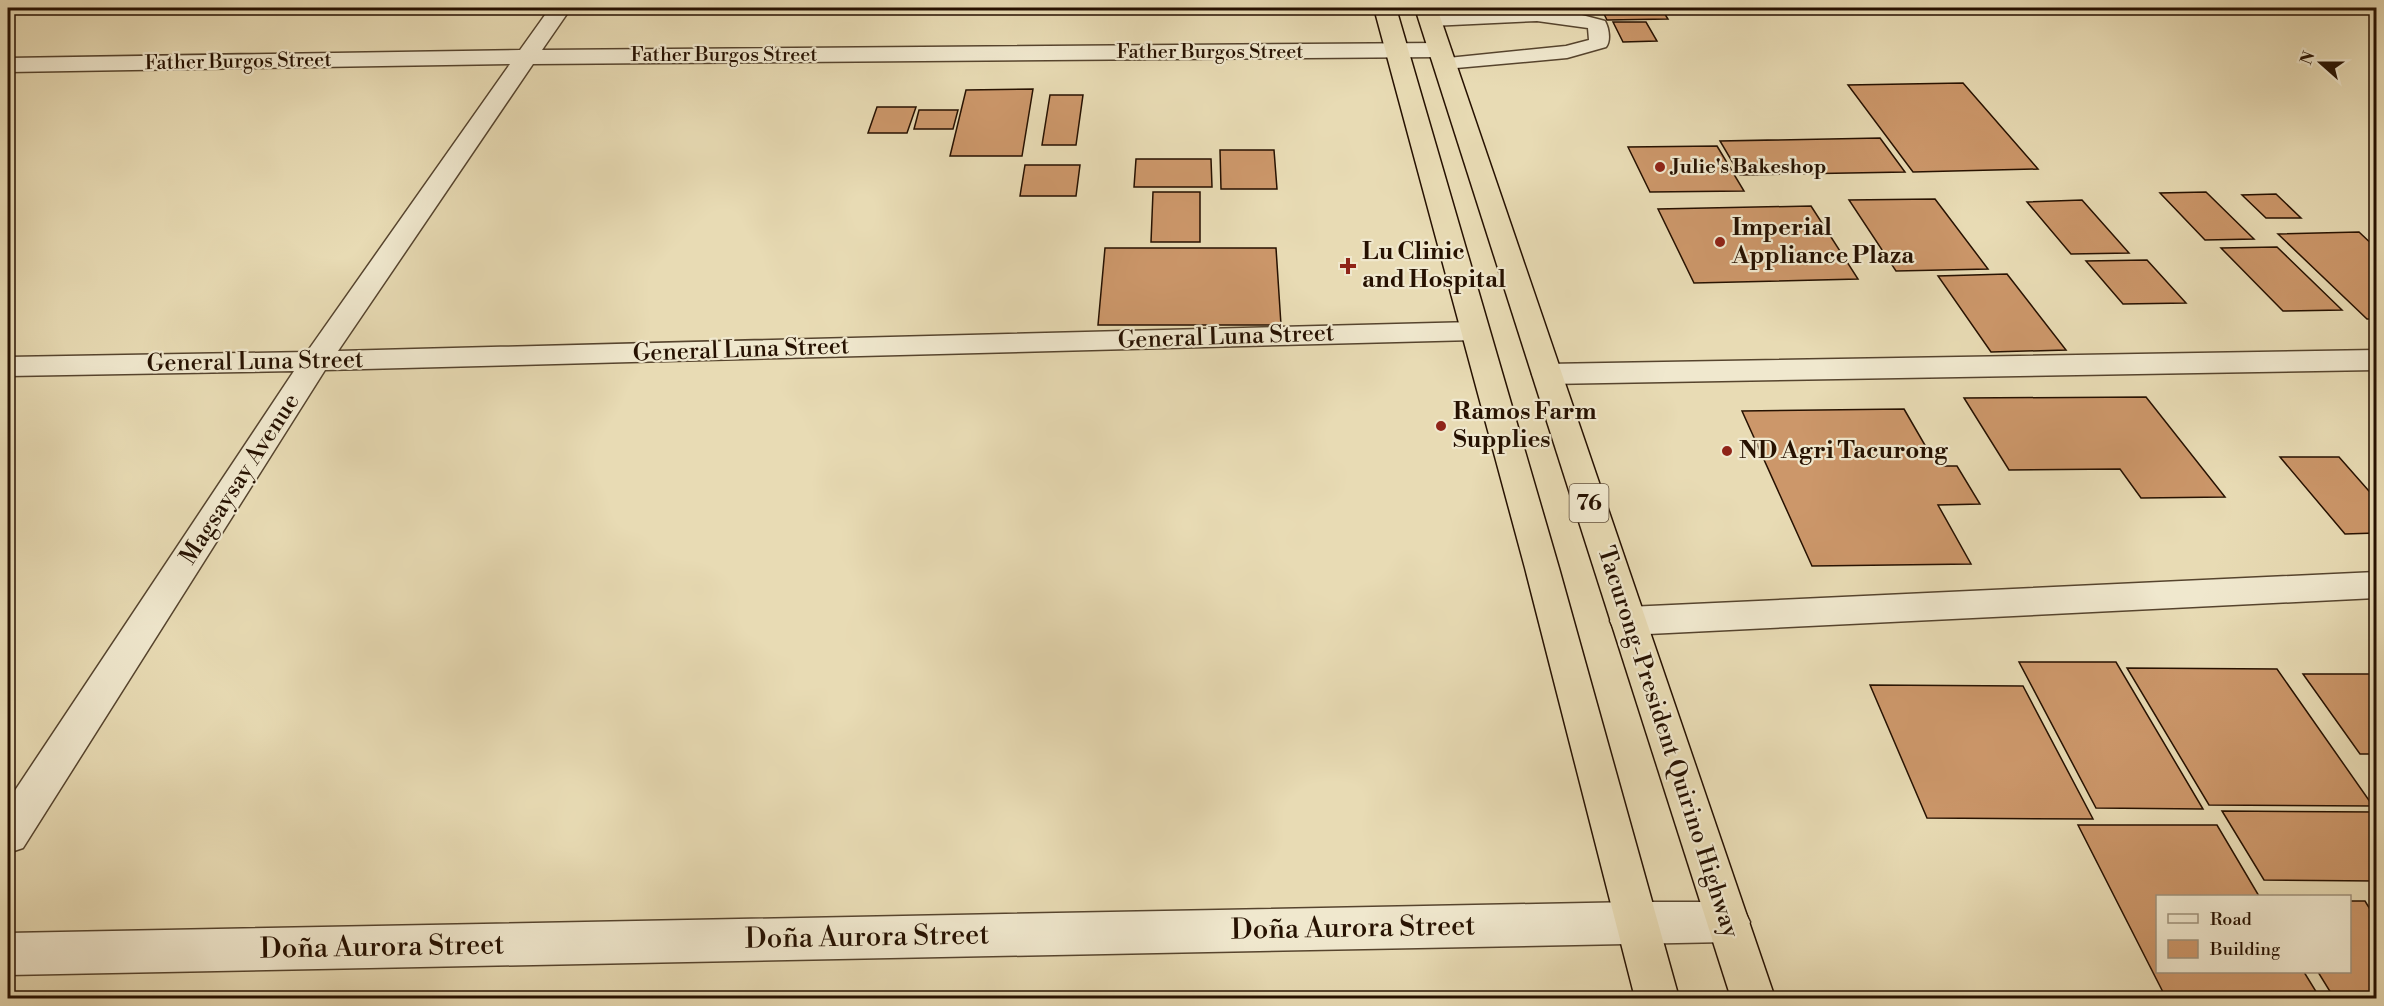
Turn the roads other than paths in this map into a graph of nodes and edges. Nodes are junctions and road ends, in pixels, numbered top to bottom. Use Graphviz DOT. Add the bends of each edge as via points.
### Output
graph roads {
  1 [pos="560,8"];
  2 [pos="1385,8"];
  3 [pos="1435,35"];
  4 [pos="1399,50"];
  5 [pos="526,57"];
  6 [pos="8,65"];
  7 [pos="1474,331"];
  8 [pos="2376,360"];
  9 [pos="316,361"];
  10 [pos="8,366"];
  11 [pos="1547,374"];
  12 [pos="2376,585"];
  13 [pos="1628,621"];
  14 [pos="8,836"];
  15 [pos="1636,922"];
  16 [pos="1728,922"];
  17 [pos="8,954"];
  18 [pos="1657,999"];
  19 [pos="1753,999"];
  1 -- 5 [label="street, Magsaysay Avenue"];
  2 -- 4 [label="highway"];
  3 -- 3 [label="lane" via="1567,52 1599,43 1598,25 1575,17 1529,16"];
  3 -- 4 [label="street, Father Burgos Street"];
  3 -- 11 [label="highway, Tacurong-President Quirino Highway / 76"];
  4 -- 5 [label="street, Father Burgos Street"];
  4 -- 7 [label="highway"];
  5 -- 6 [label="street, Father Burgos Street"];
  5 -- 9 [label="street, Magsaysay Avenue"];
  7 -- 9 [label="street, General Luna Street"];
  7 -- 15 [label="highway"];
  8 -- 11 [label="street"];
  9 -- 10 [label="street, General Luna Street"];
  9 -- 14 [label="street, Magsaysay Avenue"];
  11 -- 13 [label="highway, Tacurong-President Quirino Highway / 76"];
  12 -- 13 [label="street"];
  13 -- 16 [label="highway, Tacurong-President Quirino Highway / 76"];
  15 -- 16 [label="street, Doña Aurora Street"];
  15 -- 17 [label="street, Doña Aurora Street"];
  15 -- 18 [label="highway"];
  16 -- 19 [label="highway, Tacurong-President Quirino Highway / 76"];
}
